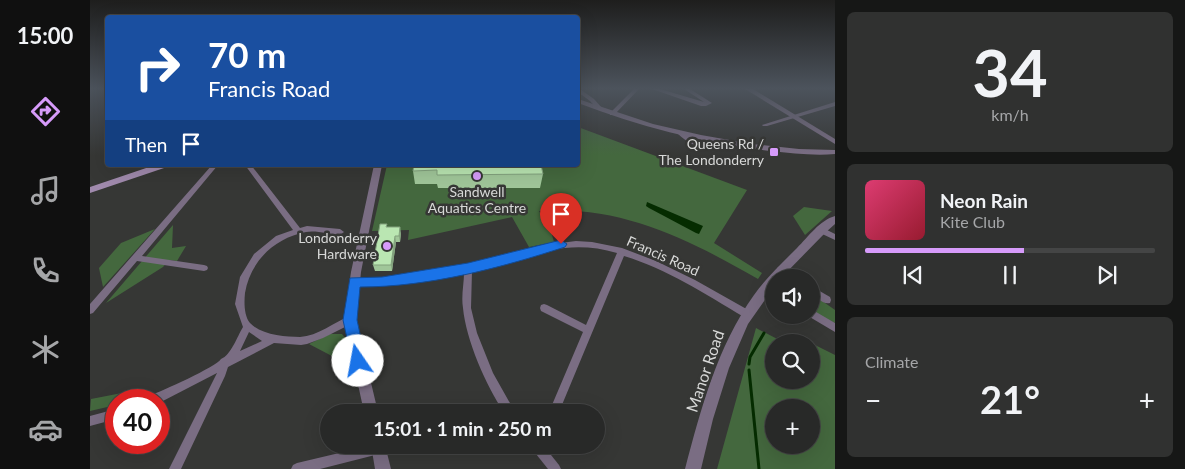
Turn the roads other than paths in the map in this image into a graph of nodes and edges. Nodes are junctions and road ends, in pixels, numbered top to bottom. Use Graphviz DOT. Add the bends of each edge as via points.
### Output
graph roads {
  1 [pos="605,111"];
  2 [pos="615,111"];
  3 [pos="785,111"];
  4 [pos="811,111"];
  5 [pos="612,114"];
  6 [pos="794,116"];
  7 [pos="765,125"];
  8 [pos="835,142"];
  9 [pos="835,152"];
  10 [pos="158,167"];
  11 [pos="213,167"];
  12 [pos="250,167"];
  13 [pos="378,167"];
  14 [pos="90,190"];
  15 [pos="835,219"];
  16 [pos="297,230"];
  17 [pos="821,230"];
  18 [pos="340,232"];
  19 [pos="835,237"];
  20 [pos="622,251"];
  21 [pos="137,258"];
  22 [pos="204,268"];
  23 [pos="468,268"];
  24 [pos="782,269"];
  25 [pos="354,282"];
  26 [pos="820,295"];
  27 [pos="765,297"];
  28 [pos="827,300"];
  29 [pos="544,308"];
  30 [pos="90,310"];
  31 [pos="747,314"];
  32 [pos="820,319"];
  33 [pos="350,320"];
  34 [pos="247,328"];
  35 [pos="835,328"];
  36 [pos="588,330"];
  37 [pos="270,341"];
  38 [pos="224,362"];
  39 [pos="170,392"];
  40 [pos="368,404"];
  41 [pos="506,404"];
  42 [pos="557,404"];
  43 [pos="105,417"];
  44 [pos="90,422"];
  45 [pos="353,454"];
  46 [pos="380,454"];
  47 [pos="543,454"];
  48 [pos="175,469"];
  49 [pos="297,469"];
  50 [pos="383,469"];
  51 [pos="554,469"];
  52 [pos="693,469"];
  1 -- 5 [label="street"];
  2 -- 5 [label="street"];
  3 -- 6 [label="street"];
  4 -- 6 [label="street"];
  5 -- 9 [label="street" via="727,143 800,152"];
  6 -- 7 [label="street"];
  6 -- 8 [label="street"];
  10 -- 14 [label="main road"];
  11 -- 21 [label="street"];
  12 -- 16 [label="street"];
  13 -- 25 [label="street"];
  15 -- 17 [label="street, Manor Road"];
  16 -- 18 [label="street" via="323,228"];
  16 -- 34 [label="street" via="282,236 259,253 245,273 239,307"];
  17 -- 19 [label="street"];
  17 -- 24 [label="street, Manor Road"];
  20 -- 23 [label="street, Francis Road" via="561,244"];
  20 -- 31 [label="street, Francis Road" via="699,287"];
  20 -- 36 [label="street"];
  21 -- 22 [label="street"];
  21 -- 30 [label="street"];
  23 -- 25 [label="street, Francis Road" via="409,279"];
  23 -- 41 [label="street" via="467,308 474,340"];
  25 -- 33 [label="street"];
  26 -- 28 [label="street"];
  27 -- 31 [label="street, Manor Road"];
  29 -- 36 [label="street"];
  31 -- 52 [label="street, Manor Road" via="719,380"];
  32 -- 35 [label="street"];
  33 -- 37 [label="street" via="302,341"];
  33 -- 40 [label="street"];
  34 -- 37 [label="street"];
  34 -- 38 [label="street" via="235,351"];
  36 -- 42 [label="street"];
  37 -- 38 [label="street"];
  38 -- 39 [label="street"];
  38 -- 48 [label="street" via="222,373"];
  43 -- 44 [label="street"];
  45 -- 49 [label="street"];
  46 -- 50 [label="street"];
  47 -- 51 [label="street"];
}
